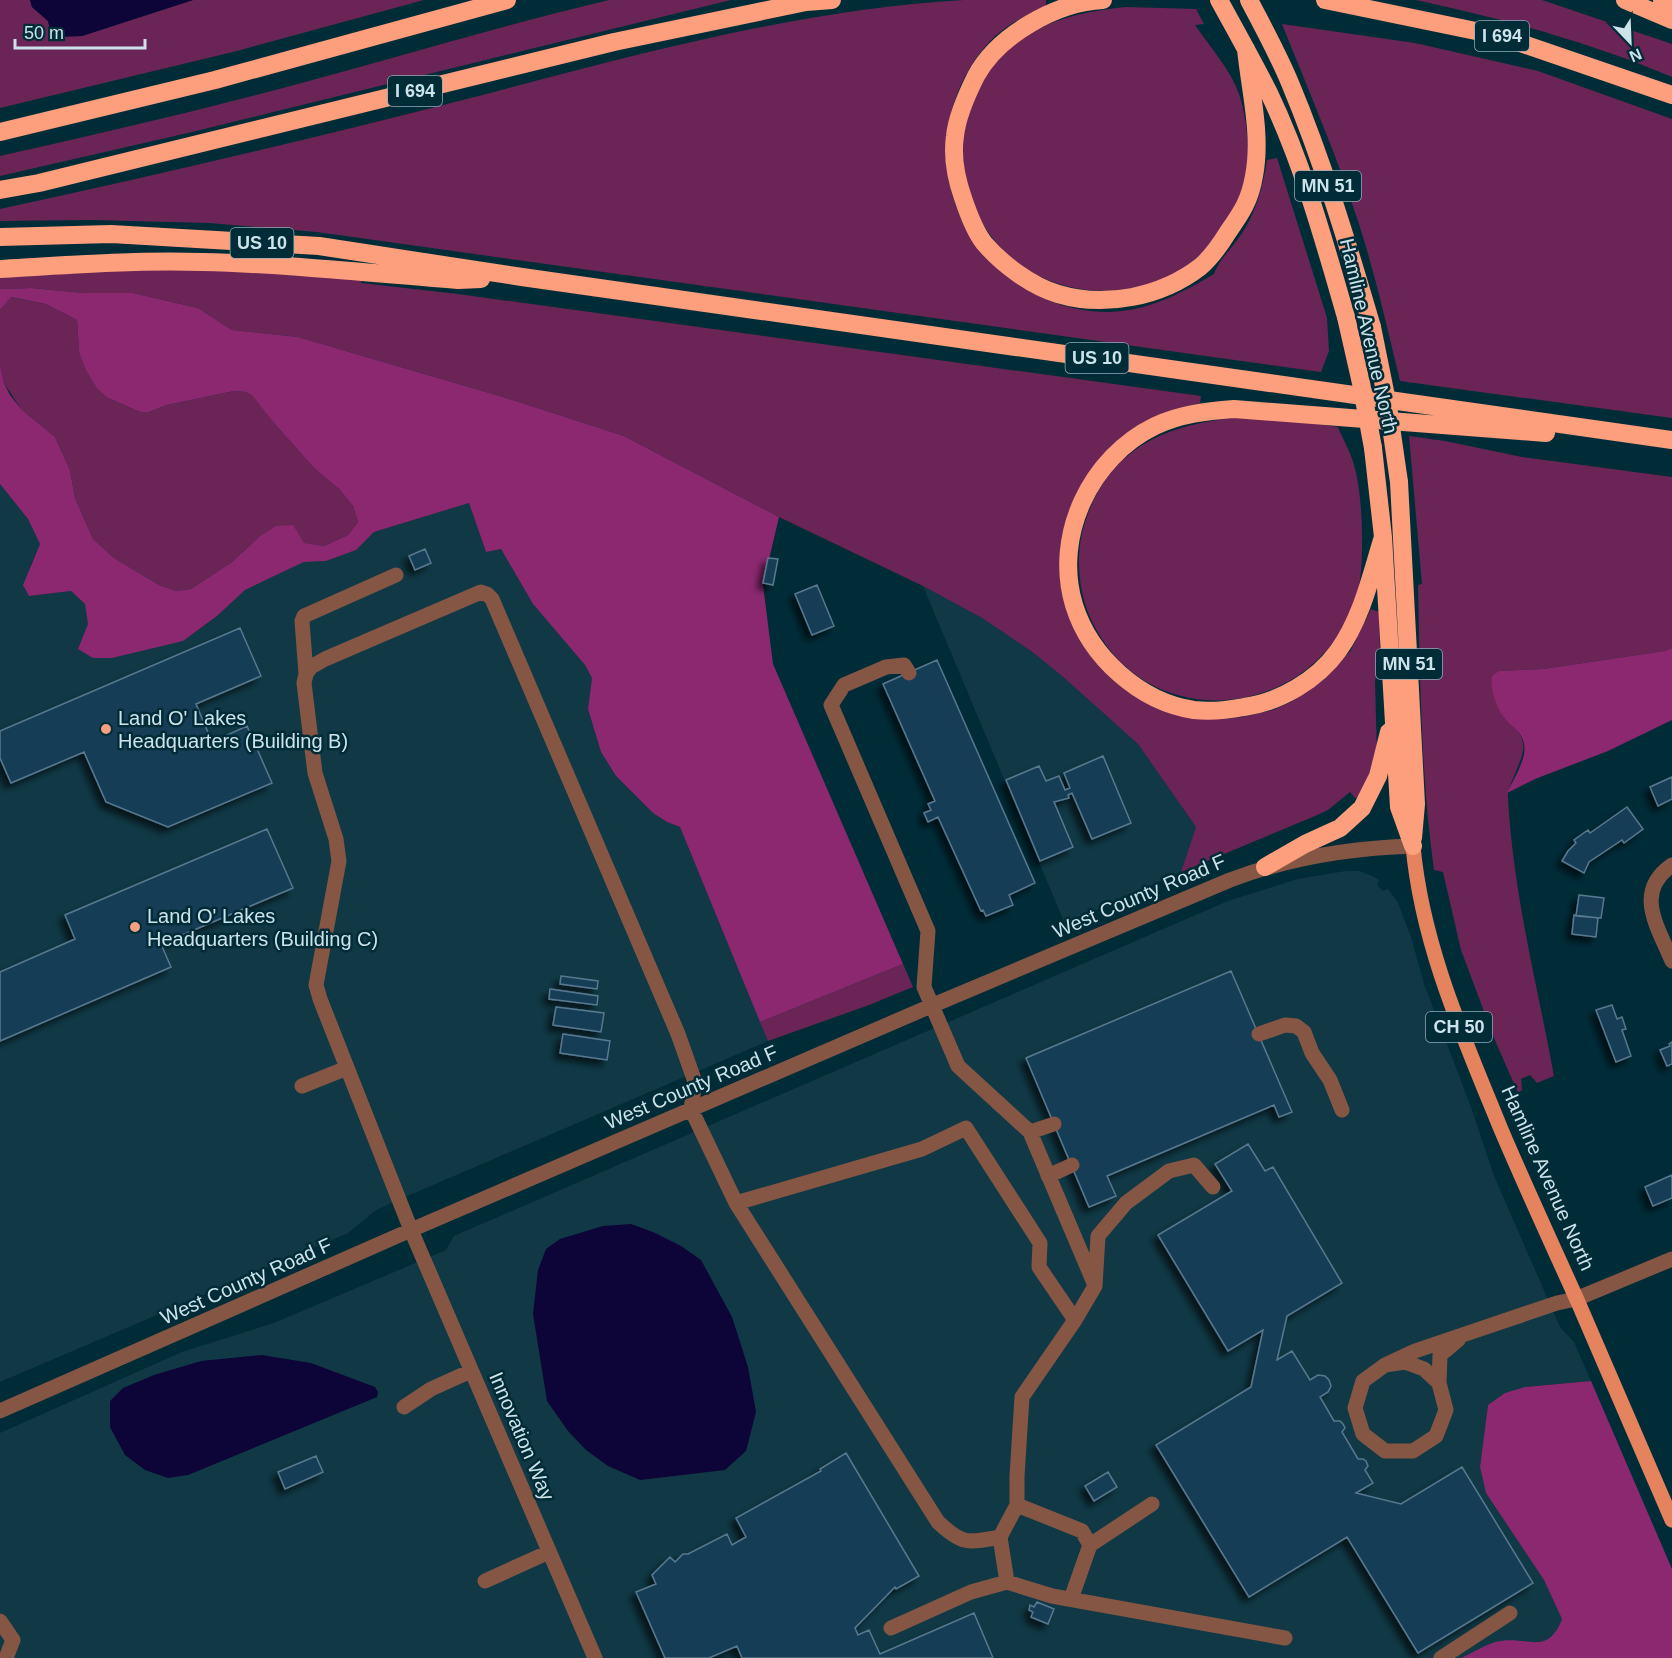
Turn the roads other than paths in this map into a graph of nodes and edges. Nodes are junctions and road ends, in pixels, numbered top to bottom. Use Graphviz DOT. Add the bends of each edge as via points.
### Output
graph roads {
  1 [pos="507,0"];
  2 [pos="832,0"];
  3 [pos="1103,0"];
  4 [pos="1220,0"];
  5 [pos="1249,0"];
  6 [pos="1325,0"];
  7 [pos="1624,0"];
  8 [pos="1662,0"];
  9 [pos="1672,3"];
  10 [pos="1672,20"];
  11 [pos="1246,50"];
  12 [pos="1672,95"];
  13 [pos="0,132"];
  14 [pos="0,190"];
  15 [pos="0,237"];
  16 [pos="0,269"];
  17 [pos="522,277"];
  18 [pos="1672,441"];
  19 [pos="1383,537"];
  20 [pos="396,575"];
  21 [pos="909,673"];
  22 [pos="306,674"];
  23 [pos="1393,716"];
  24 [pos="1413,846"];
  25 [pos="1672,865"];
  26 [pos="1265,867"];
  27 [pos="1672,961"];
  28 [pos="931,1006"];
  29 [pos="1258,1034"];
  30 [pos="347,1068"];
  31 [pos="302,1086"];
  32 [pos="691,1110"];
  33 [pos="1342,1110"];
  34 [pos="1054,1124"];
  35 [pos="1030,1132"];
  36 [pos="1072,1166"];
  37 [pos="1048,1176"];
  38 [pos="1213,1187"];
  39 [pos="736,1203"];
  40 [pos="411,1230"];
  41 [pos="1672,1259"];
  42 [pos="1095,1286"];
  43 [pos="1576,1299"];
  44 [pos="1075,1320"];
  45 [pos="1463,1335"];
  46 [pos="1385,1365"];
  47 [pos="471,1371"];
  48 [pos="1438,1383"];
  49 [pos="404,1407"];
  50 [pos="0,1411"];
  51 [pos="1152,1504"];
  52 [pos="1017,1505"];
  53 [pos="1672,1520"];
  54 [pos="1000,1537"];
  55 [pos="1090,1545"];
  56 [pos="549,1552"];
  57 [pos="485,1581"];
  58 [pos="1006,1582"];
  59 [pos="1071,1599"];
  60 [pos="1510,1613"];
  61 [pos="0,1621"];
  62 [pos="891,1628"];
  63 [pos="1285,1638"];
  64 [pos="6,1658"];
  65 [pos="595,1658"];
  66 [pos="1442,1658"];
  1 -- 13 [label="highway" via="215,80"];
  2 -- 14 [label="highway, I 694" via="614,42"];
  3 -- 11 [label="highway" via="1049,14 1014,33 979,71 967,94 955,134 958,184 972,223 984,242 1014,269 1057,294 1090,300 1138,296 1180,280 1217,250 1246,206 1255,174 1256,137"];
  4 -- 11 [label="highway, Hamline Avenue North / MN 51"];
  5 -- 24 [label="highway, Hamline Avenue North / MN 51, bridge" via="1290,83 1342,227 1372,327 1388,406 1399,482 1416,804"];
  6 -- 12 [label="highway, I 694" via="1500,36"];
  7 -- 10 [label="highway"];
  8 -- 9 [label="highway"];
  11 -- 19 [label="highway, Hamline Avenue North / MN 51, bridge" via="1296,159 1346,317 1373,448"];
  15 -- 17 [label="highway, US 10" via="111,234 319,246"];
  16 -- 17 [label="highway" via="114,262 201,262 458,280"];
  17 -- 18 [label="highway, US 10"];
  18 -- 19 [label="highway" via="1234,409 1195,412 1155,426 1126,444 1100,470 1081,502 1071,536 1069,571 1074,605 1106,663 1132,684 1162,700 1194,710 1261,705 1318,674 1338,652 1353,627"];
  19 -- 23 [label="highway, Hamline Avenue North / MN 51"];
  20 -- 22 [label="street, Innovation Way" via="304,616"];
  21 -- 28 [label="street" via="904,664 886,667 844,685 831,705 928,931 924,987"];
  22 -- 30 [label="street, Innovation Way" via="304,692 315,772 339,861 316,985"];
  22 -- 32 [label="street" via="325,659 482,592 488,594 678,1034 695,1082"];
  23 -- 24 [label="highway, Hamline Avenue North / MN 51" via="1399,807"];
  23 -- 26 [label="highway" via="1378,776 1362,808 1340,828"];
  24 -- 26 [label="street, West County Road F" via="1378,847"];
  24 -- 43 [label="main road, Hamline Avenue North / CH 50" via="1416,881 1444,986 1531,1201"];
  25 -- 27 [label="street" via="1661,873 1650,892 1651,910"];
  26 -- 28 [label="street, West County Road F"];
  28 -- 32 [label="street, West County Road F"];
  28 -- 35 [label="street" via="958,1066"];
  29 -- 33 [label="street" via="1285,1025 1304,1032"];
  30 -- 31 [label="street"];
  30 -- 40 [label="street, Innovation Way"];
  32 -- 39 [label="street"];
  32 -- 40 [label="street, West County Road F"];
  34 -- 35 [label="street"];
  35 -- 37 [label="street"];
  36 -- 37 [label="street"];
  37 -- 42 [label="street"];
  38 -- 42 [label="street" via="1194,1165 1168,1171 1126,1203 1098,1236"];
  39 -- 44 [label="street" via="922,1149 966,1128 1040,1243 1039,1267"];
  39 -- 54 [label="street" via="938,1522 954,1538 974,1542"];
  40 -- 47 [label="street, Innovation Way"];
  40 -- 50 [label="street, West County Road F"];
  41 -- 43 [label="street"];
  42 -- 44 [label="street"];
  43 -- 45 [label="street"];
  43 -- 53 [label="main road, Hamline Avenue North / CH 50"];
  44 -- 52 [label="street" via="1022,1397"];
  45 -- 46 [label="street"];
  45 -- 48 [label="street" via="1440,1355"];
  46 -- 48 [label="street" via="1405,1362 1424,1369"];
  46 -- 48 [label="street" via="1363,1381 1355,1408 1363,1434 1385,1451 1413,1452 1436,1436 1446,1410"];
  47 -- 49 [label="street" via="431,1389"];
  47 -- 56 [label="street, Innovation Way"];
  51 -- 55 [label="street"];
  52 -- 54 [label="street"];
  52 -- 55 [label="street" via="1082,1531"];
  54 -- 58 [label="street"];
  55 -- 59 [label="street"];
  56 -- 57 [label="street"];
  56 -- 65 [label="street, Innovation Way"];
  58 -- 59 [label="street"];
  58 -- 62 [label="street" via="971,1592"];
  59 -- 63 [label="street"];
  60 -- 66 [label="street"];
  61 -- 64 [label="street" via="13,1640"];
}
